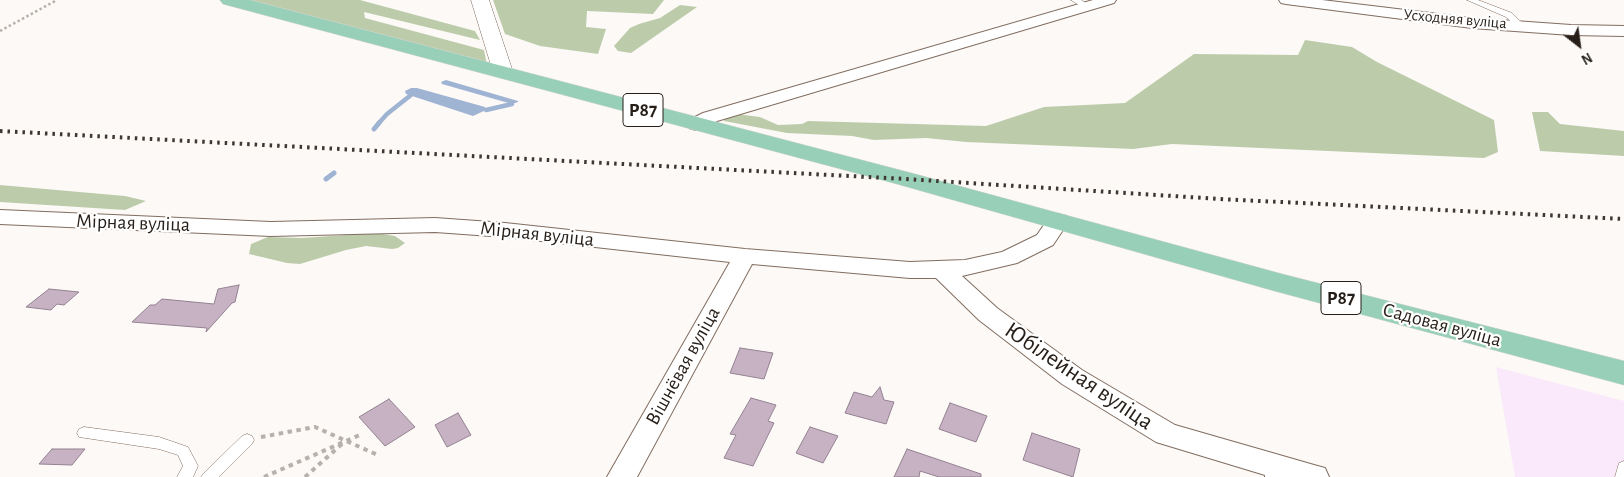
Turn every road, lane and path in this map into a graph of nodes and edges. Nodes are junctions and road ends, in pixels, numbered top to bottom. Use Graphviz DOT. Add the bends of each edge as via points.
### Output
graph roads {
  1 [pos="57,0"];
  2 [pos="228,0"];
  3 [pos="480,0"];
  4 [pos="1109,0"];
  5 [pos="1286,0"];
  6 [pos="1471,0"];
  7 [pos="1081,3"];
  8 [pos="1520,26"];
  9 [pos="0,31"];
  10 [pos="1624,31"];
  11 [pos="503,72"];
  12 [pos="696,124"];
  13 [pos="0,217"];
  14 [pos="1058,221"];
  15 [pos="745,256"];
  16 [pos="942,270"];
  17 [pos="1624,372"];
  18 [pos="84,433"];
  19 [pos="362,434"];
  20 [pos="247,440"];
  21 [pos="345,441"];
  22 [pos="380,456"];
  23 [pos="1624,467"];
  24 [pos="1280,472"];
  25 [pos="185,477"];
  26 [pos="209,477"];
  27 [pos="264,477"];
  28 [pos="306,477"];
  29 [pos="622,477"];
  30 [pos="1314,477"];
  31 [pos="1623,477"];
  1 -- 9 [label="path"];
  2 -- 11 [label="main road, Р87"];
  3 -- 11 [label="street"];
  4 -- 7 [label="street"];
  5 -- 8 [label="street, Усходняя вуліца"];
  6 -- 8 [label="lane" via="1509,15"];
  7 -- 12 [label="street"];
  8 -- 10 [label="street, Усходняя вуліца"];
  11 -- 12 [label="main road, Р87"];
  12 -- 14 [label="main road, Р87"];
  13 -- 15 [label="street, Мірная вуліца" via="271,229 435,226 505,230"];
  14 -- 16 [label="street, Мірная вуліца" via="1045,240 1009,258"];
  14 -- 17 [label="main road, Садовая вуліца / Р87"];
  15 -- 16 [label="street, Мірная вуліца"];
  15 -- 29 [label="street, Вішнёвая вуліца"];
  16 -- 24 [label="street, Юбілейная вуліца" via="988,314 1072,377 1166,434"];
  18 -- 25 [label="lane" via="159,443 183,451 191,466"];
  19 -- 21 [label="path"];
  20 -- 21 [label="path" via="315,427"];
  20 -- 26 [label="lane"];
  21 -- 22 [label="path"];
  21 -- 27 [label="path"];
  21 -- 28 [label="path"];
  23 -- 31 [label="lane"];
  24 -- 30 [label="street, Юбілейная вуліца"];
}
